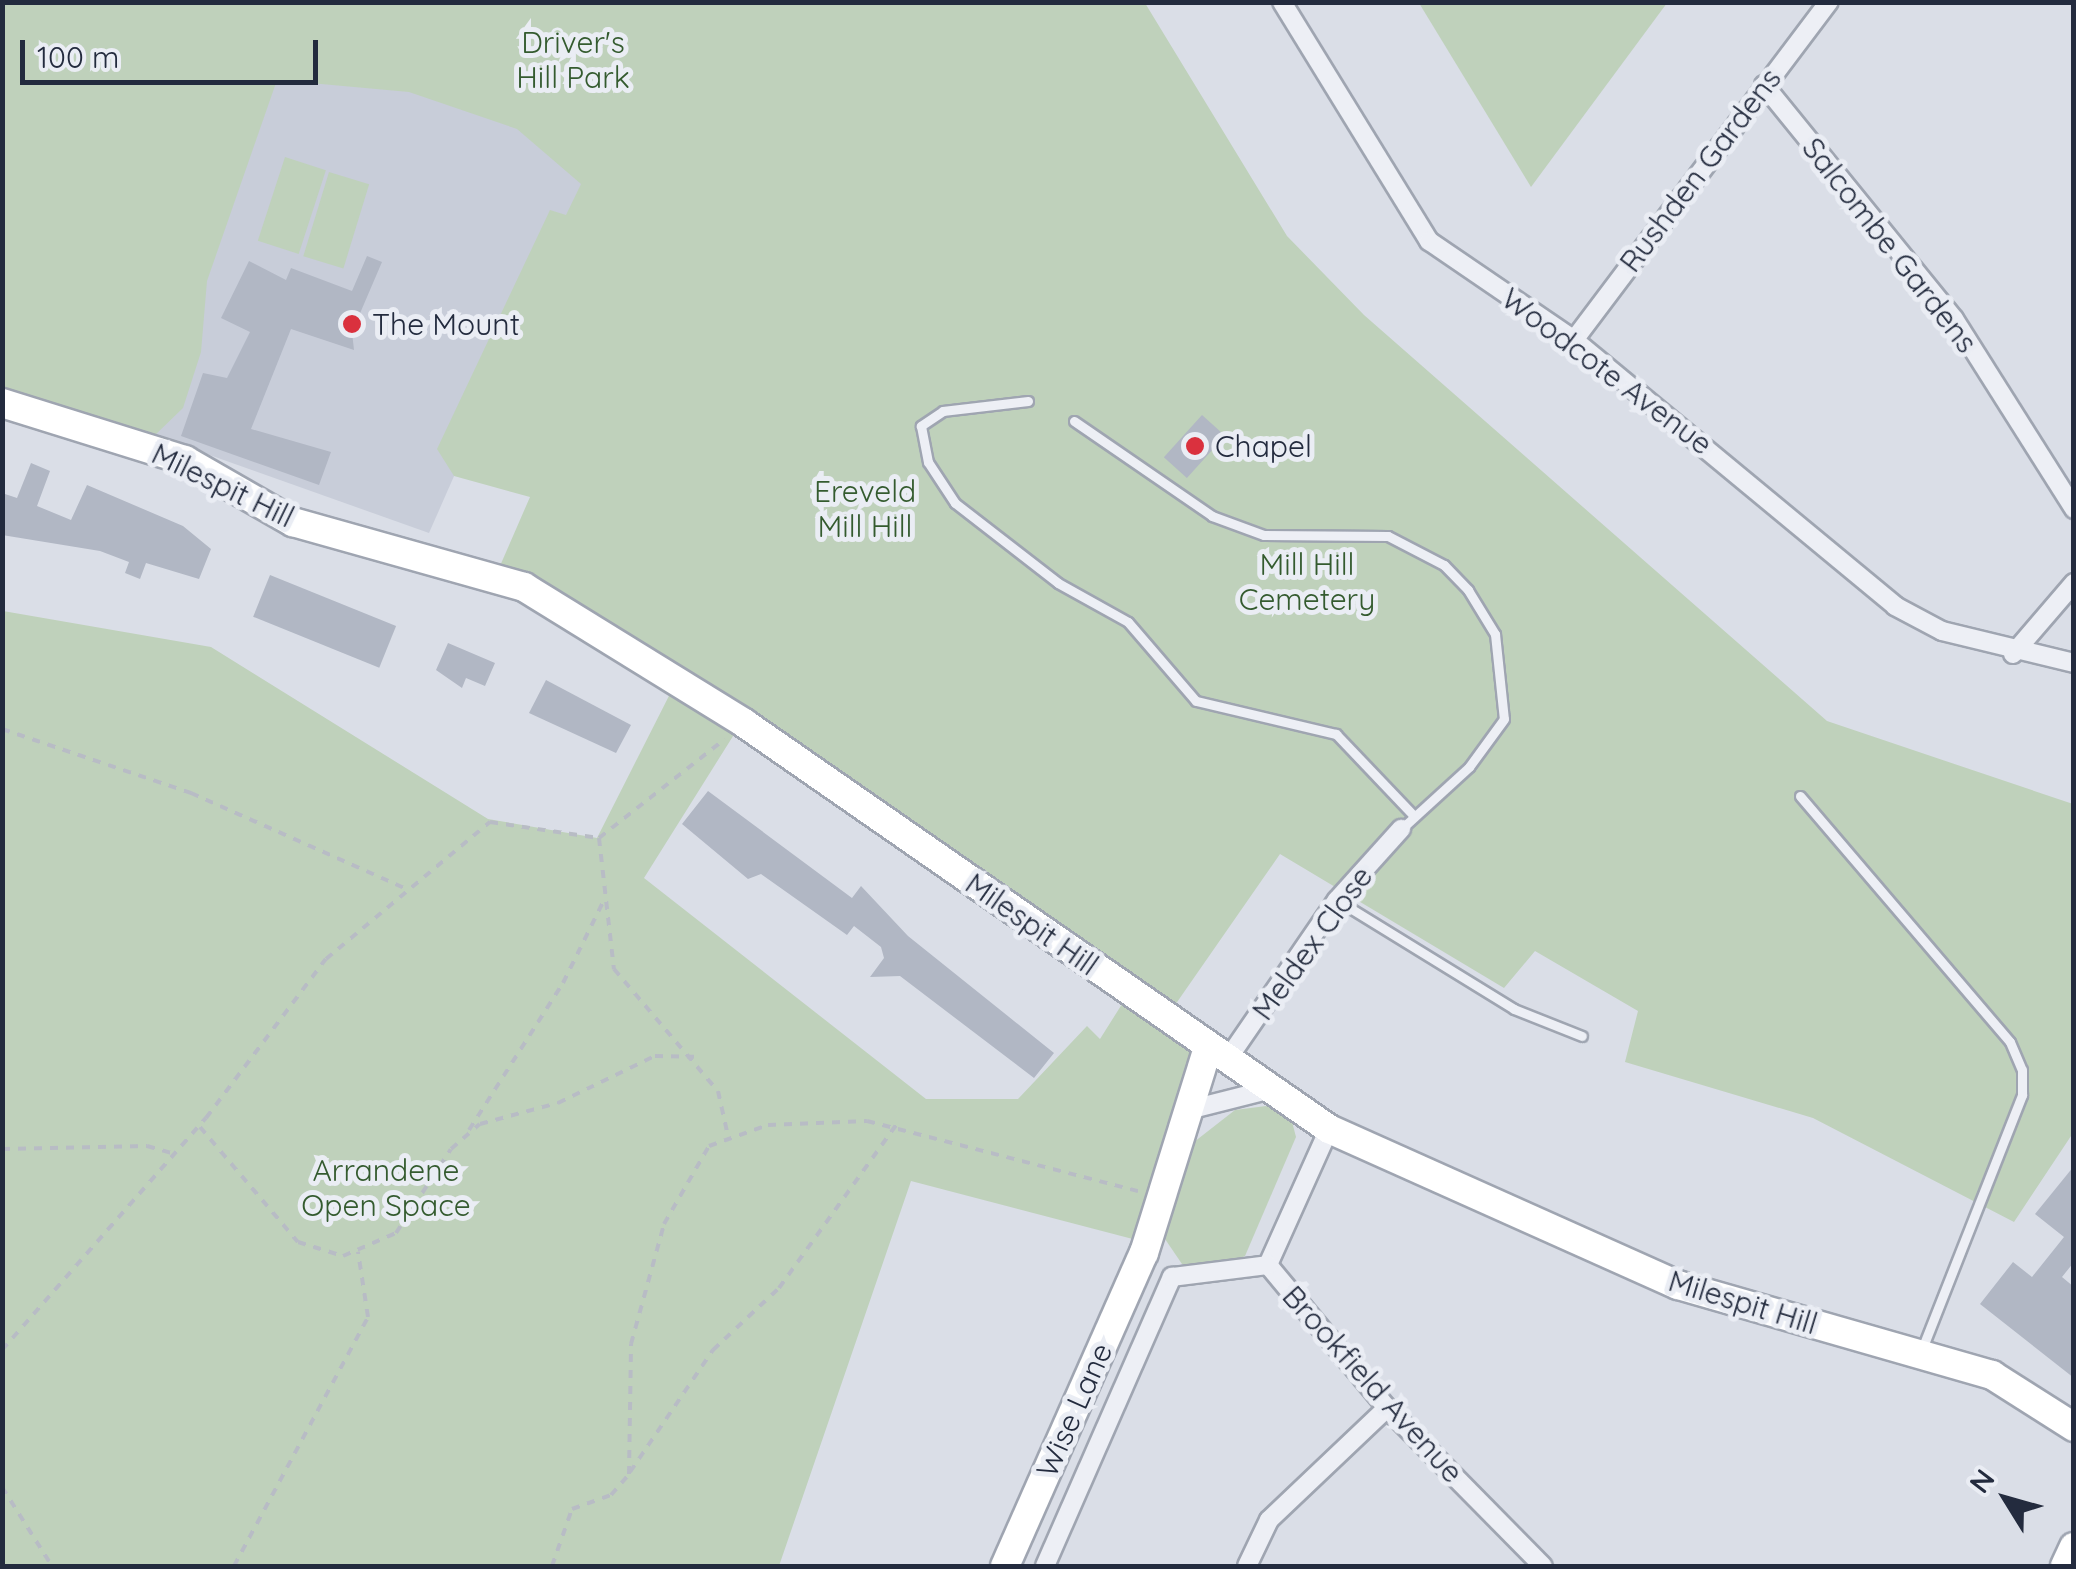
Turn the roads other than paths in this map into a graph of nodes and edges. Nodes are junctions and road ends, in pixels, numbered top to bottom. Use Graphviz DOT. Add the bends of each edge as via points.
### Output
graph roads {
  1 [pos="1282,2"];
  2 [pos="1829,2"];
  3 [pos="1764,86"];
  4 [pos="1574,340"];
  5 [pos="1028,401"];
  6 [pos="2,403"];
  7 [pos="1074,421"];
  8 [pos="2074,509"];
  9 [pos="2074,583"];
  10 [pos="2013,654"];
  11 [pos="2074,664"];
  12 [pos="1800,796"];
  13 [pos="1408,823"];
  14 [pos="1336,900"];
  15 [pos="1582,1036"];
  16 [pos="1218,1054"];
  17 [pos="1271,1089"];
  18 [pos="1192,1109"];
  19 [pos="1329,1129"];
  20 [pos="1144,1252"];
  21 [pos="1268,1264"];
  22 [pos="1172,1278"];
  23 [pos="1921,1355"];
  24 [pos="1387,1408"];
  25 [pos="2074,1427"];
  26 [pos="2074,1547"];
  27 [pos="1005,1566"];
  28 [pos="1044,1566"];
  29 [pos="1247,1566"];
  30 [pos="1543,1566"];
  31 [pos="2065,1566"];
  1 -- 4 [label="street, Woodcote Avenue" via="1429,241"];
  2 -- 3 [label="street, Rushden Gardens"];
  3 -- 4 [label="street, Rushden Gardens"];
  3 -- 8 [label="street, Salcombe Gardens" via="1954,319"];
  4 -- 10 [label="street, Woodcote Avenue" via="1895,606"];
  5 -- 13 [label="lane" via="944,411 921,426 928,462 955,502 1058,582 1128,622 1196,700 1336,734"];
  6 -- 16 [label="street, Milespit Hill" via="185,460 293,522 510,581 744,723"];
  7 -- 13 [label="lane" via="1212,516 1264,535 1388,536 1444,565 1468,590 1495,634 1504,719"];
  9 -- 10 [label="street"];
  10 -- 11 [label="street, Woodcote Avenue"];
  12 -- 23 [label="lane" via="2010,1042 2022,1070 2022,1094"];
  13 -- 14 [label="street, Meldex Close"];
  14 -- 15 [label="lane" via="1514,1009"];
  14 -- 16 [label="street, Meldex Close"];
  16 -- 17 [label="street, Milespit Hill"];
  16 -- 18 [label="street, Wise Lane"];
  17 -- 18 [label="street"];
  17 -- 19 [label="street, Milespit Hill"];
  18 -- 20 [label="street, Wise Lane"];
  19 -- 21 [label="street, Brookfield Avenue"];
  19 -- 23 [label="street, Milespit Hill" via="1678,1285"];
  20 -- 22 [label="street"];
  20 -- 27 [label="street, Wise Lane"];
  21 -- 22 [label="street"];
  21 -- 24 [label="street, Brookfield Avenue"];
  22 -- 28 [label="street, Wise Lane"];
  23 -- 25 [label="street, Milespit Hill" via="1992,1375"];
  24 -- 29 [label="street" via="1268,1520"];
  24 -- 30 [label="street, Brookfield Avenue"];
  26 -- 31 [label="street"];
}
